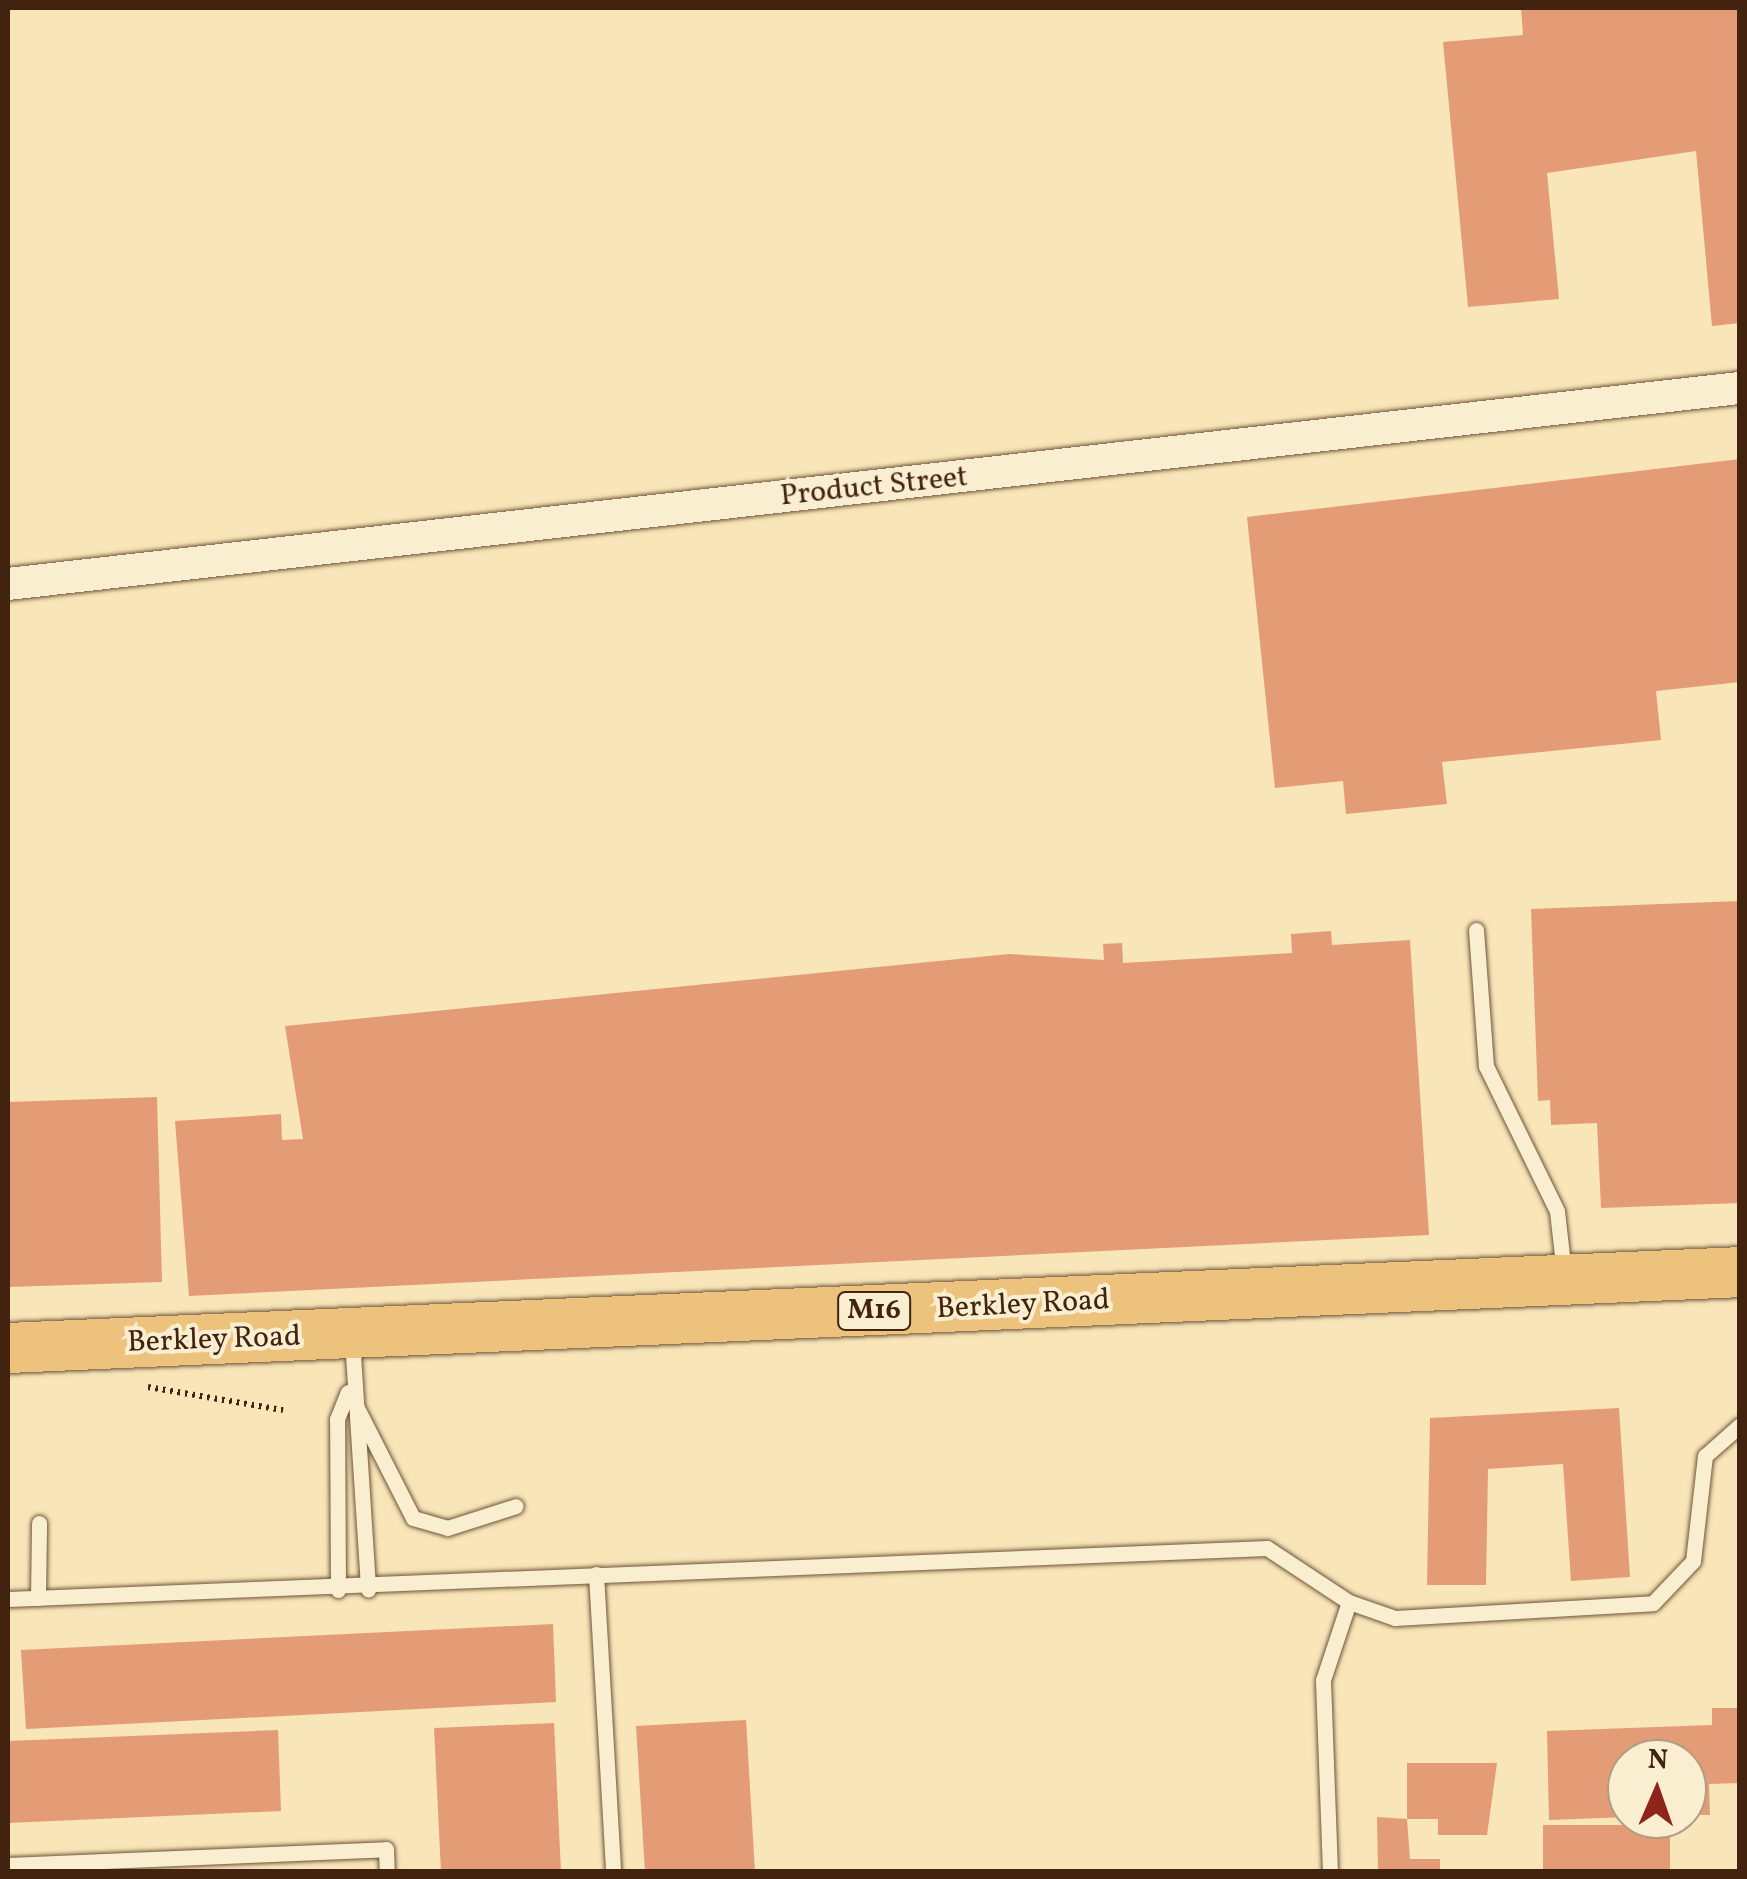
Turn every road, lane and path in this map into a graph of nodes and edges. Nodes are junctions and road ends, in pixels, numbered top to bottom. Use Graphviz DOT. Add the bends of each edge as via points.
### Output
graph roads {
  1 [pos="1740,388"];
  2 [pos="8,584"];
  3 [pos="1476,930"];
  4 [pos="1740,1272"];
  5 [pos="1565,1280"];
  6 [pos="352,1335"];
  7 [pos="8,1348"];
  8 [pos="132,1385"];
  9 [pos="348,1392"];
  10 [pos="283,1410"];
  11 [pos="1740,1425"];
  12 [pos="516,1506"];
  13 [pos="38,1523"];
  14 [pos="596,1574"];
  15 [pos="368,1589"];
  16 [pos="338,1590"];
  17 [pos="38,1598"];
  18 [pos="8,1600"];
  19 [pos="1349,1602"];
  20 [pos="8,1865"];
  21 [pos="387,1872"];
  22 [pos="614,1872"];
  23 [pos="1330,1872"];
  1 -- 2 [label="street, Product Street"];
  3 -- 5 [label="lane" via="1486,1066 1556,1211"];
  4 -- 5 [label="main road, Berkley Road / M16"];
  5 -- 6 [label="main road, Berkley Road / M16"];
  6 -- 7 [label="main road, Berkley Road / M16"];
  6 -- 9 [label="lane"];
  8 -- 10 [label="path"];
  9 -- 12 [label="lane" via="413,1518 447,1528"];
  9 -- 15 [label="lane"];
  9 -- 16 [label="lane" via="337,1419"];
  11 -- 19 [label="lane" via="1705,1456 1694,1561 1653,1603 1396,1618"];
  13 -- 17 [label="lane"];
  14 -- 15 [label="lane"];
  14 -- 19 [label="lane" via="1267,1548"];
  14 -- 22 [label="lane"];
  15 -- 16 [label="lane"];
  16 -- 17 [label="lane"];
  17 -- 18 [label="lane"];
  19 -- 23 [label="lane" via="1323,1680"];
  20 -- 21 [label="lane" via="386,1849"];
}
